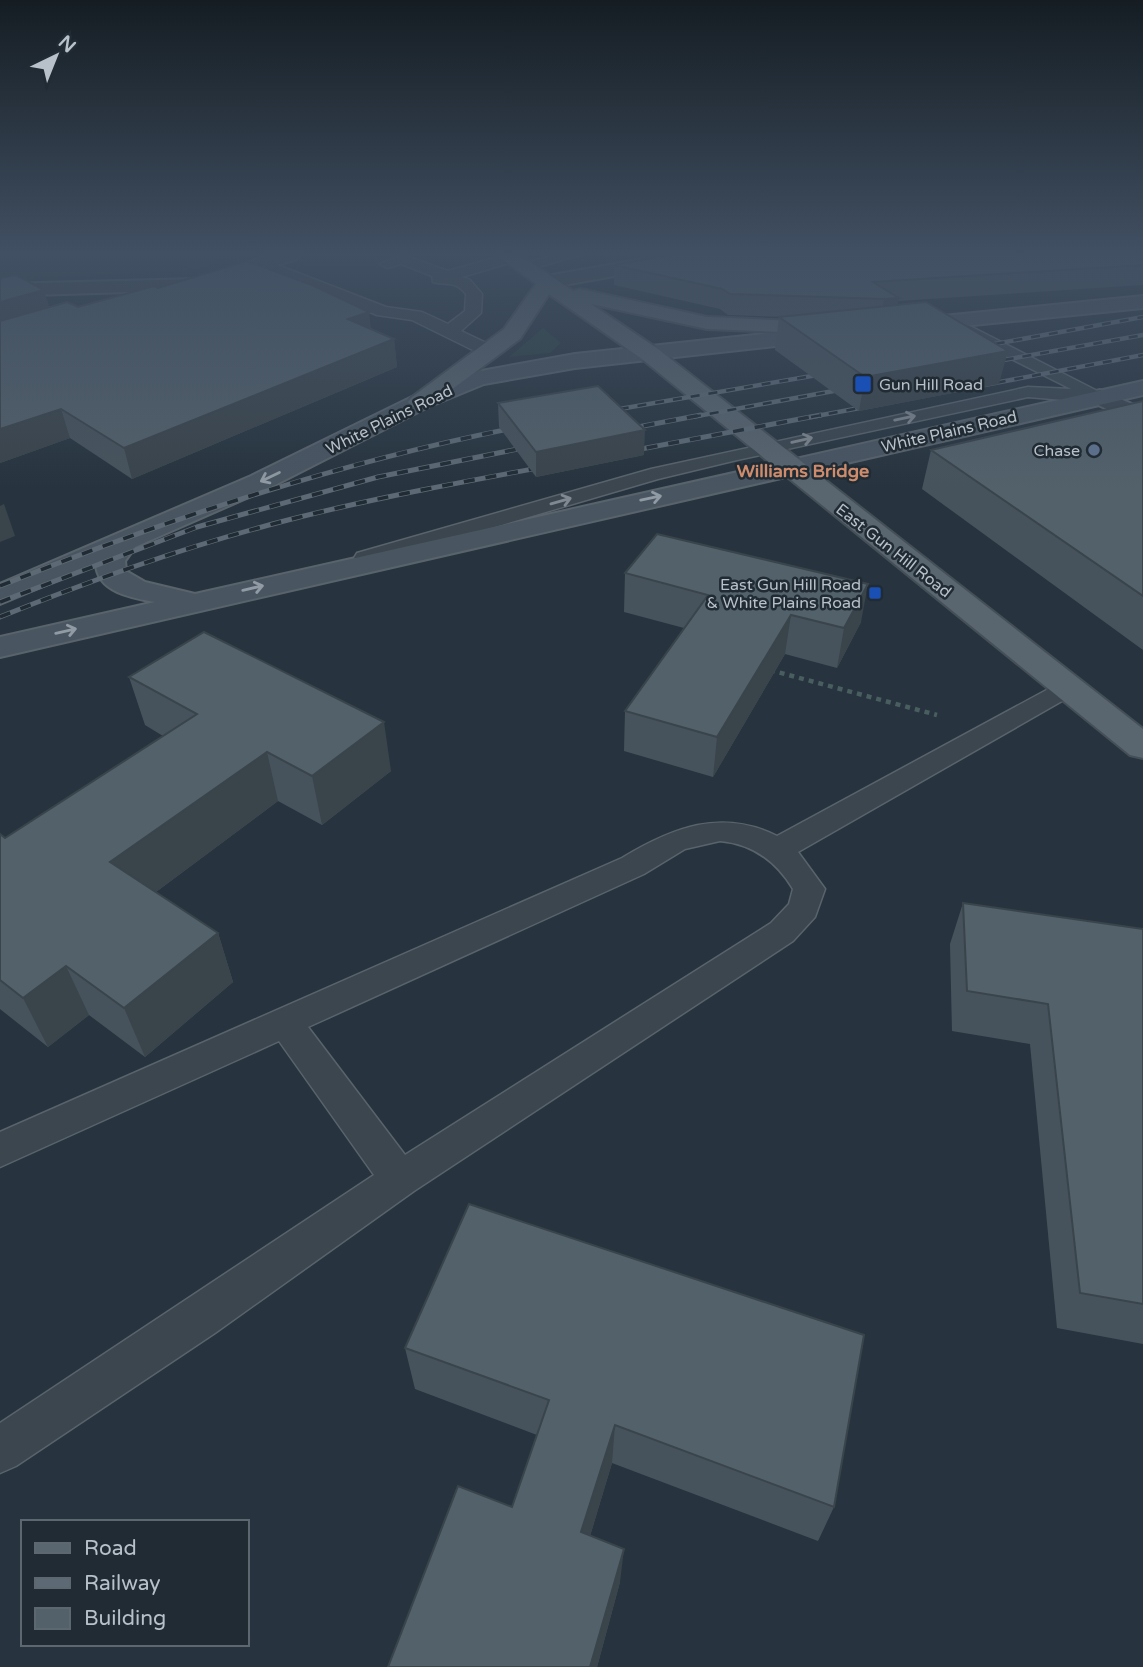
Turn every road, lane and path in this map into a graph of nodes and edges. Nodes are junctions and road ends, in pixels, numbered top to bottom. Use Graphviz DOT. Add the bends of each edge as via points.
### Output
graph roads {
  1 [pos="456,333"];
  2 [pos="512,333"];
  3 [pos="619,333"];
  4 [pos="830,333"];
  5 [pos="978,333"];
  6 [pos="491,352"];
  7 [pos="650,354"];
  8 [pos="1102,388"];
  9 [pos="1136,389"];
  10 [pos="420,402"];
  11 [pos="1143,419"];
  12 [pos="767,448"];
  13 [pos="790,468"];
  14 [pos="125,541"];
  15 [pos="307,575"];
  16 [pos="0,595"];
  17 [pos="199,600"];
  18 [pos="0,647"];
  19 [pos="762,668"];
  20 [pos="1067,687"];
  21 [pos="990,730"];
  22 [pos="1143,747"];
  23 [pos="779,849"];
  24 [pos="284,1021"];
  25 [pos="0,1150"];
  26 [pos="400,1180"];
  27 [pos="0,1450"];
  1 -- 6 [label="lane"];
  2 -- 6 [label="main road"];
  3 -- 7 [label="main road, East Gun Hill Road"];
  4 -- 7 [label="main road, White Plains Road"];
  5 -- 8 [label="lane"];
  6 -- 10 [label="main road"];
  7 -- 10 [label="main road, White Plains Road" via="490,375"];
  7 -- 12 [label="main road, East Gun Hill Road"];
  8 -- 9 [label="main road, White Plains Road"];
  8 -- 11 [label="street"];
  12 -- 8 [label="lane, White Plains Road, one-way" via="1028,392"];
  8 -- 13 [label="main road, White Plains Road"];
  10 -- 14 [label="main road, White Plains Road, one-way" via="260,482"];
  12 -- 13 [label="main road, East Gun Hill Road"];
  15 -- 12 [label="lane, White Plains Road, one-way" via="650,475"];
  15 -- 13 [label="main road, White Plains Road, one-way"];
  13 -- 20 [label="main road, East Gun Hill Road"];
  14 -- 16 [label="main road, White Plains Road"];
  14 -- 17 [label="main road" via="110,560 111,575 118,581 147,593"];
  17 -- 15 [label="main road, White Plains Road, one-way"];
  18 -- 17 [label="main road, White Plains Road, one-way"];
  19 -- 21 [label="path"];
  20 -- 21 [label="lane"];
  20 -- 22 [label="main road, East Gun Hill Road"];
  21 -- 23 [label="lane"];
  23 -- 24 [label="lane" via="734,832 708,830 679,839 633,866"];
  23 -- 26 [label="lane" via="798,868 809,889 804,909 782,932"];
  24 -- 25 [label="lane"];
  24 -- 26 [label="lane"];
  26 -- 27 [label="lane"];
}
